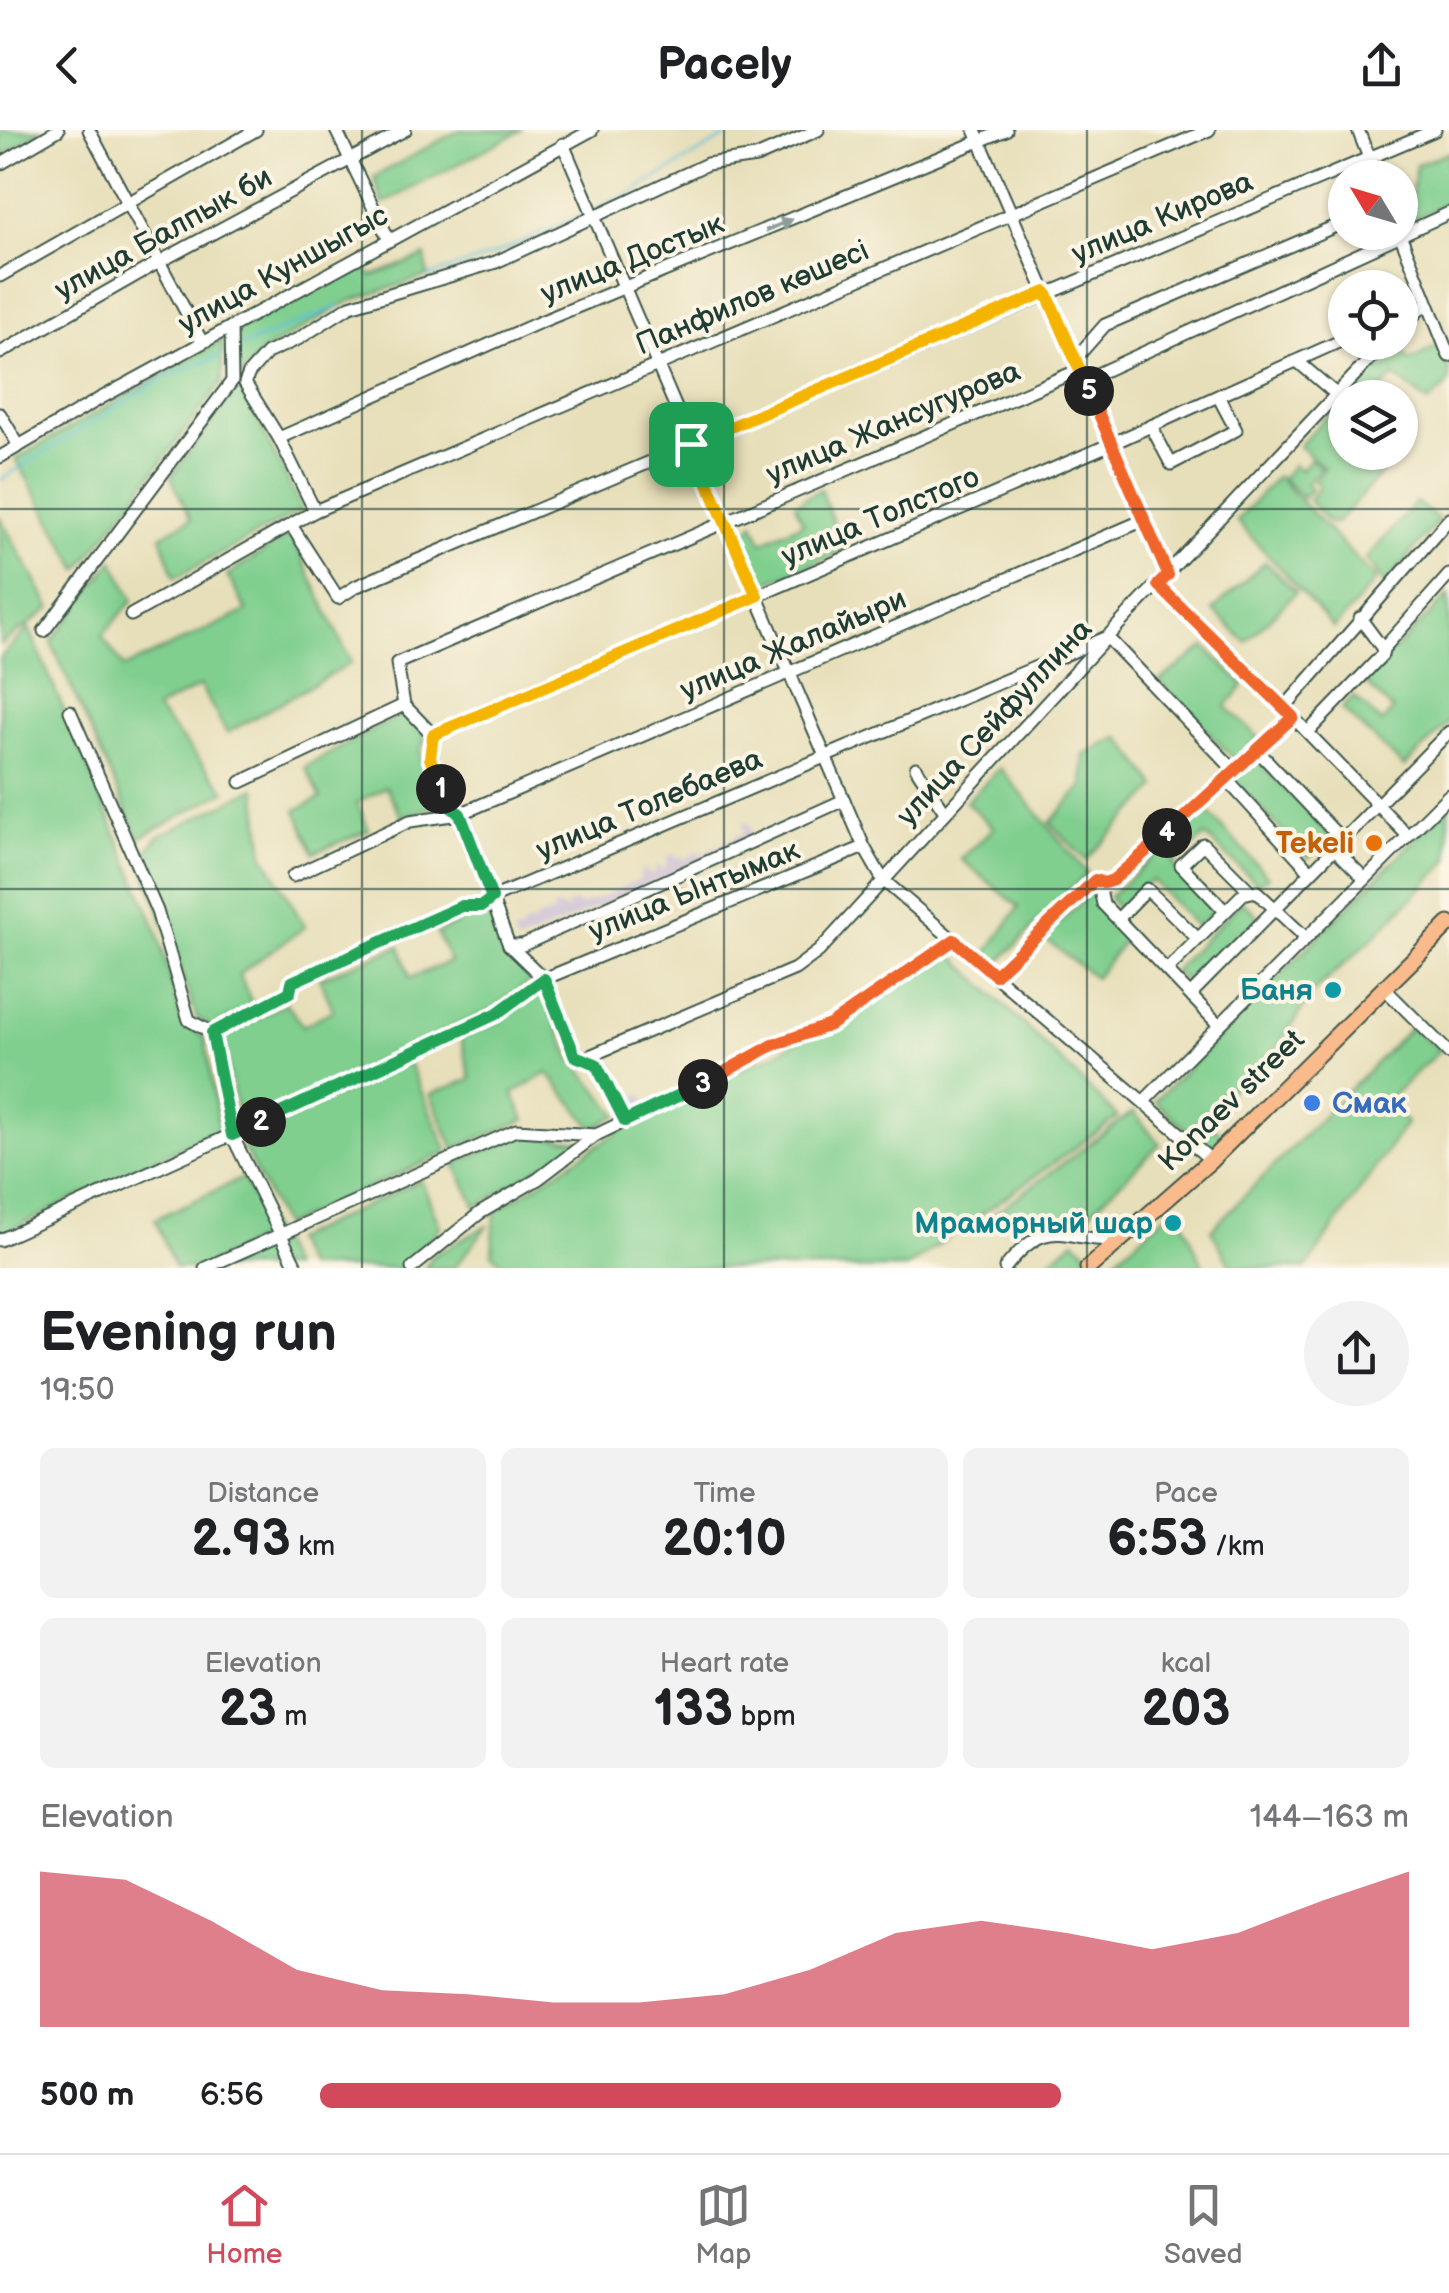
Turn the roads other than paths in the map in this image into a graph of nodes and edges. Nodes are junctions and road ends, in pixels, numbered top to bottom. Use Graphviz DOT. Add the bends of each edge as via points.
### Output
graph roads {
  1 [pos="58,130"];
  2 [pos="89,130"];
  3 [pos="256,130"];
  4 [pos="336,130"];
  5 [pos="404,130"];
  6 [pos="592,130"];
  7 [pos="818,130"];
  8 [pos="1006,130"];
  9 [pos="1208,130"];
  10 [pos="1358,130"];
  11 [pos="1435,130"];
  12 [pos="978,136"];
  13 [pos="562,144"];
  14 [pos="1369,157"];
  15 [pos="351,159"];
  16 [pos="1370,160"];
  17 [pos="0,164"];
  18 [pos="129,206"];
  19 [pos="1011,213"];
  20 [pos="1449,213"];
  21 [pos="593,214"];
  22 [pos="1418,226"];
  23 [pos="1328,229"];
  24 [pos="389,240"];
  25 [pos="1362,250"];
  26 [pos="1407,250"];
  27 [pos="159,262"];
  28 [pos="0,276"];
  29 [pos="624,289"];
  30 [pos="1046,292"];
  31 [pos="1428,302"];
  32 [pos="1418,307"];
  33 [pos="1418,312"];
  34 [pos="231,327"];
  35 [pos="202,342"];
  36 [pos="1328,347"];
  37 [pos="0,353"];
  38 [pos="1449,356"];
  39 [pos="1369,360"];
  40 [pos="1297,361"];
  41 [pos="658,364"];
  42 [pos="1079,370"];
  43 [pos="1350,380"];
  44 [pos="1328,387"];
  45 [pos="1218,396"];
  46 [pos="1328,404"];
  47 [pos="0,414"];
  48 [pos="1151,426"];
  49 [pos="279,438"];
  50 [pos="691,444"];
  51 [pos="1112,444"];
  52 [pos="19,446"];
  53 [pos="0,456"];
  54 [pos="315,511"];
  55 [pos="1449,519"];
  56 [pos="1144,520"];
  57 [pos="724,521"];
  58 [pos="291,525"];
  59 [pos="1168,575"];
  60 [pos="1449,575"];
  61 [pos="1158,585"];
  62 [pos="757,596"];
  63 [pos="131,614"];
  64 [pos="1360,618"];
  65 [pos="44,631"];
  66 [pos="1106,638"];
  67 [pos="1383,649"];
  68 [pos="790,673"];
  69 [pos="404,705"];
  70 [pos="70,712"];
  71 [pos="1289,712"];
  72 [pos="1308,732"];
  73 [pos="1449,732"];
  74 [pos="433,735"];
  75 [pos="1257,750"];
  76 [pos="825,756"];
  77 [pos="916,768"];
  78 [pos="1230,775"];
  79 [pos="241,782"];
  80 [pos="1449,795"];
  81 [pos="844,800"];
  82 [pos="1376,804"];
  83 [pos="945,812"];
  84 [pos="460,814"];
  85 [pos="1408,836"];
  86 [pos="1338,844"];
  87 [pos="864,847"];
  88 [pos="1310,872"];
  89 [pos="293,876"];
  90 [pos="1365,879"];
  91 [pos="882,880"];
  92 [pos="1104,883"];
  93 [pos="1250,891"];
  94 [pos="492,898"];
  95 [pos="1275,908"];
  96 [pos="1225,911"];
  97 [pos="1118,919"];
  98 [pos="1449,924"];
  99 [pos="1306,938"];
  100 [pos="1198,939"];
  101 [pos="954,940"];
  102 [pos="509,945"];
  103 [pos="1166,970"];
  104 [pos="995,975"];
  105 [pos="544,979"];
  106 [pos="1384,988"];
  107 [pos="1193,998"];
  108 [pos="1219,1025"];
  109 [pos="212,1033"];
  110 [pos="1449,1052"];
  111 [pos="586,1058"];
  112 [pos="1144,1101"];
  113 [pos="625,1121"];
  114 [pos="232,1135"];
  115 [pos="596,1135"];
  116 [pos="1211,1160"];
  117 [pos="281,1234"];
  118 [pos="1122,1239"];
  119 [pos="0,1240"];
  120 [pos="205,1268"];
  121 [pos="297,1268"];
  122 [pos="412,1268"];
  123 [pos="1005,1268"];
  124 [pos="1088,1268"];
  1 -- 17 [label="street"];
  2 -- 18 [label="street"];
  3 -- 18 [label="street"];
  4 -- 15 [label="street"];
  5 -- 15 [label="street, улица Балпык би"];
  6 -- 13 [label="street, улица Куншыгыс"];
  7 -- 21 [label="street" via="756,157 707,164"];
  8 -- 12 [label="street, улица Достык"];
  9 -- 19 [label="street, Панфилов көшесі"];
  10 -- 14 [label="street"];
  11 -- 14 [label="street, улица Кирова"];
  12 -- 19 [label="street"];
  29 -- 12 [label="street, улица Достык, one-way"];
  13 -- 21 [label="street"];
  13 -- 24 [label="street, улица Куншыгыс"];
  14 -- 16 [label="street"];
  14 -- 30 [label="street, улица Кирова"];
  15 -- 24 [label="street"];
  15 -- 27 [label="street, улица Балпык би"];
  18 -- 27 [label="street"];
  18 -- 28 [label="street"];
  19 -- 30 [label="street"];
  19 -- 41 [label="street, Панфилов көшесі"];
  20 -- 22 [label="street, улица Жансугурова"];
  21 -- 29 [label="street"];
  21 -- 49 [label="street" via="496,262 350,306 267,353 245,383"];
  23 -- 42 [label="street" via="1105,325"];
  24 -- 34 [label="street, улица Куншыгыс"];
  25 -- 42 [label="street, улица Жансугурова"];
  26 -- 31 [label="street"];
  27 -- 35 [label="street"];
  27 -- 37 [label="street, улица Балпык би"];
  29 -- 41 [label="street"];
  29 -- 49 [label="street, улица Достык"];
  30 -- 42 [label="street"];
  30 -- 50 [label="street, улица Кирова"];
  31 -- 32 [label="street"];
  31 -- 33 [label="street"];
  31 -- 38 [label="street"];
  34 -- 35 [label="street, улица Куншыгыс"];
  34 -- 65 [label="street" via="232,381"];
  35 -- 52 [label="street, улица Куншыгыс"];
  36 -- 40 [label="street, улица Толстого"];
  39 -- 43 [label="street, улица Сейфуллина"];
  40 -- 44 [label="street"];
  40 -- 45 [label="street, улица Толстого"];
  41 -- 50 [label="street"];
  41 -- 54 [label="street, Панфилов көшесі"];
  42 -- 51 [label="street"];
  42 -- 57 [label="street, улица Жансугурова"];
  45 -- 48 [label="street, улица Толстого"];
  45 -- 48 [label="street" via="1236,430 1171,464"];
  46 -- 59 [label="street, улица Сейфуллина"];
  47 -- 52 [label="street"];
  48 -- 51 [label="street, улица Толстого"];
  49 -- 54 [label="street"];
  50 -- 57 [label="street"];
  50 -- 58 [label="street, улица Кирова" via="338,598"];
  51 -- 56 [label="street"];
  51 -- 62 [label="street, улица Толстого"];
  52 -- 53 [label="street, улица Куншыгыс"];
  54 -- 58 [label="street, Панфилов көшесі"];
  55 -- 64 [label="street"];
  56 -- 59 [label="street"];
  56 -- 68 [label="street, улица Жалайыри"];
  57 -- 62 [label="street"];
  57 -- 69 [label="street, улица Жансугурова" via="396,663"];
  58 -- 63 [label="street, Панфилов көшесі"];
  59 -- 61 [label="street, улица Сейфуллина"];
  60 -- 67 [label="street"];
  61 -- 66 [label="street, улица Сейфуллина"];
  61 -- 71 [label="street"];
  62 -- 68 [label="street"];
  62 -- 74 [label="street, улица Толстого"];
  64 -- 67 [label="street"];
  64 -- 71 [label="street"];
  66 -- 76 [label="street, улица Толебаева"];
  66 -- 78 [label="street"];
  66 -- 83 [label="street, улица Сейфуллина"];
  67 -- 72 [label="street"];
  68 -- 76 [label="street"];
  68 -- 84 [label="street, улица Жалайыри"];
  69 -- 74 [label="street"];
  69 -- 79 [label="street"];
  70 -- 109 [label="street" via="158,911 189,1020"];
  71 -- 72 [label="street"];
  71 -- 75 [label="street"];
  72 -- 82 [label="street"];
  73 -- 82 [label="street"];
  74 -- 84 [label="street" via="430,758 447,804"];
  75 -- 78 [label="street"];
  75 -- 86 [label="street"];
  76 -- 81 [label="street"];
  76 -- 94 [label="street, улица Толебаева"];
  77 -- 83 [label="street"];
  78 -- 88 [label="street"];
  78 -- 92 [label="street"];
  80 -- 85 [label="street"];
  81 -- 87 [label="street"];
  81 -- 102 [label="street"];
  82 -- 85 [label="street"];
  82 -- 86 [label="street"];
  83 -- 91 [label="street, улица Сейфуллина"];
  84 -- 89 [label="street, улица Жалайыри" via="410,821"];
  84 -- 94 [label="street"];
  85 -- 90 [label="street"];
  86 -- 88 [label="street"];
  86 -- 90 [label="street"];
  87 -- 91 [label="street"];
  87 -- 105 [label="street, улица Ынтымак"];
  88 -- 95 [label="street"];
  90 -- 99 [label="street"];
  91 -- 101 [label="street"];
  91 -- 111 [label="street, улица Сейфуллина" via="795,970"];
  92 -- 97 [label="street" via="1099,897"];
  92 -- 104 [label="street" via="1095,880"];
  93 -- 95 [label="street"];
  93 -- 96 [label="street"];
  93 -- 96 [label="street" via="1204,844 1180,865"];
  94 -- 102 [label="street"];
  94 -- 109 [label="street, улица Толебаева" via="292,982 290,992"];
  95 -- 99 [label="street"];
  95 -- 107 [label="street"];
  96 -- 100 [label="street"];
  97 -- 100 [label="street" via="1147,889"];
  97 -- 103 [label="street"];
  98 -- 106 [label="main road, Konaev street"];
  99 -- 108 [label="street"];
  100 -- 103 [label="street"];
  101 -- 104 [label="street"];
  101 -- 113 [label="street" via="830,1025 773,1045"];
  102 -- 105 [label="street"];
  103 -- 107 [label="street"];
  104 -- 112 [label="street"];
  105 -- 111 [label="street" via="575,1056"];
  105 -- 114 [label="street, улица Ынтымак" via="496,1014"];
  106 -- 110 [label="street"];
  106 -- 116 [label="main road, Konaev street"];
  107 -- 108 [label="street"];
  108 -- 112 [label="street"];
  109 -- 114 [label="street"];
  111 -- 113 [label="street" via="596,1064"];
  112 -- 116 [label="street"];
  113 -- 115 [label="street"];
  114 -- 117 [label="street"];
  114 -- 119 [label="street, улица Ынтымак"];
  115 -- 117 [label="street" via="516,1130"];
  115 -- 122 [label="street"];
  116 -- 118 [label="main road, Konaev street"];
  117 -- 120 [label="street"];
  117 -- 121 [label="street"];
  118 -- 123 [label="street" via="1051,1231"];
  118 -- 124 [label="main road, Konaev street"];
}
